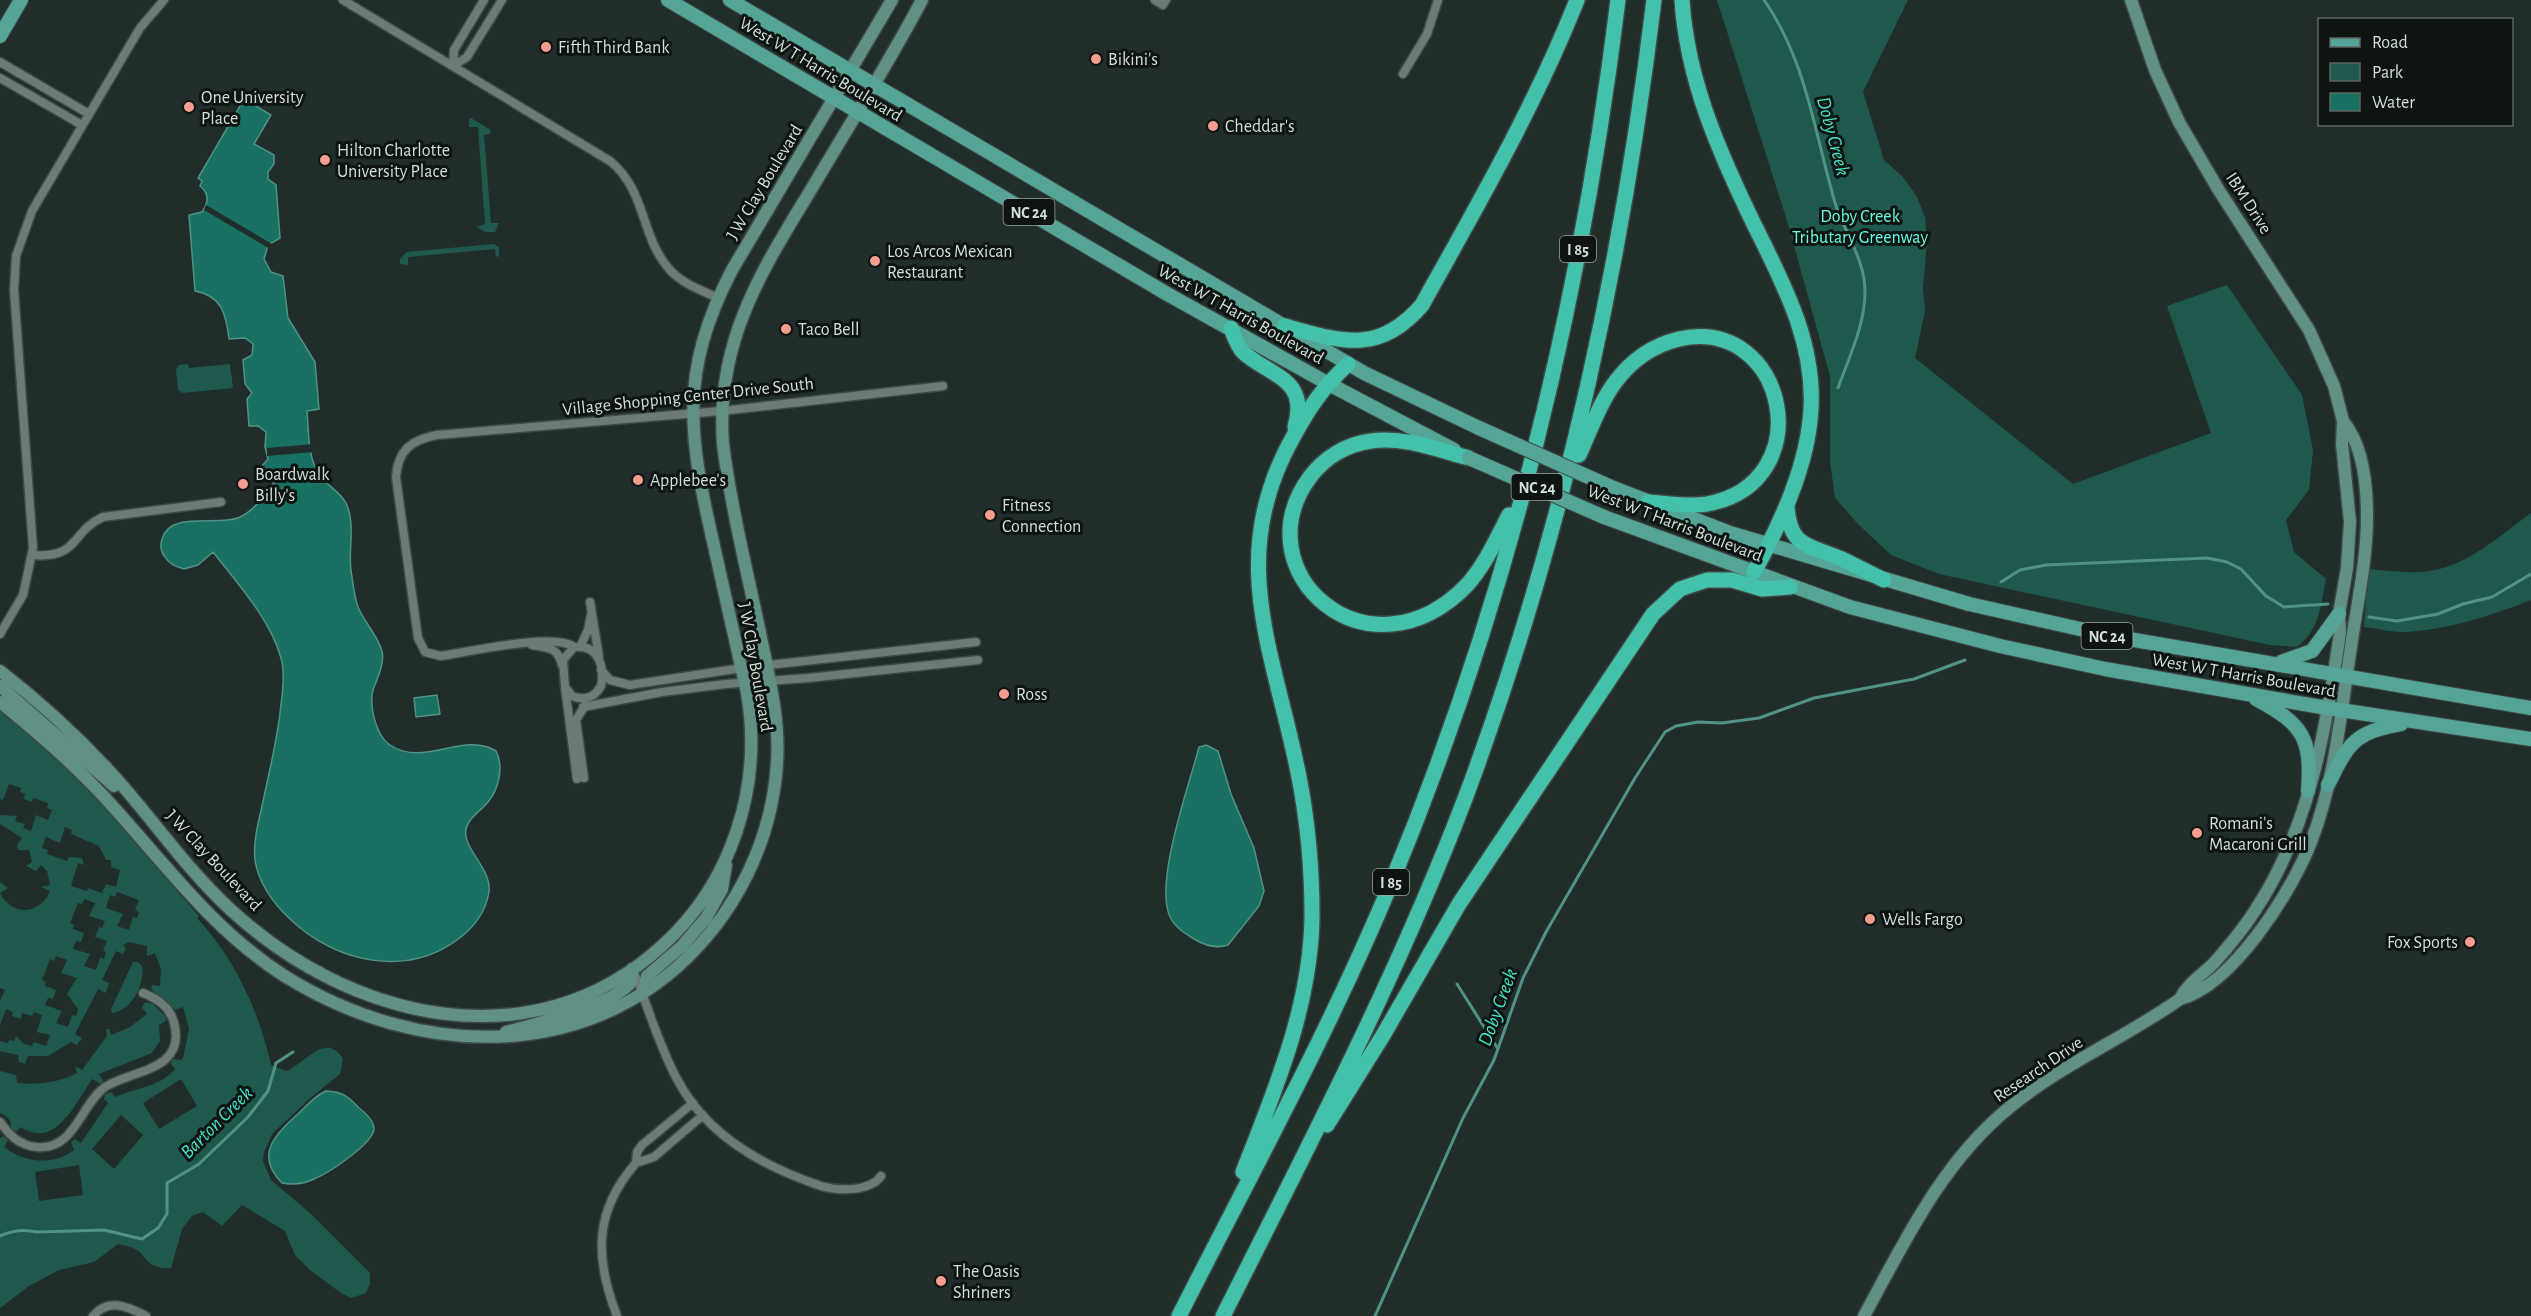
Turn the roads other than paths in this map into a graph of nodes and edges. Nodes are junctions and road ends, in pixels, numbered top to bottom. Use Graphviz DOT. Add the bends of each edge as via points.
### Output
graph roads {
  1 [pos="21,0"];
  2 [pos="164,0"];
  3 [pos="343,0"];
  4 [pos="484,0"];
  5 [pos="502,0"];
  6 [pos="668,0"];
  7 [pos="730,0"];
  8 [pos="892,0"];
  9 [pos="922,0"];
  10 [pos="1438,0"];
  11 [pos="1577,0"];
  12 [pos="1618,0"];
  13 [pos="1654,0"];
  14 [pos="1682,0"];
  15 [pos="2131,0"];
  16 [pos="0,36"];
  17 [pos="0,62"];
  18 [pos="453,66"];
  19 [pos="851,69"];
  20 [pos="1403,74"];
  21 [pos="0,78"];
  22 [pos="875,84"];
  23 [pos="835,100"];
  24 [pos="858,113"];
  25 [pos="89,114"];
  26 [pos="82,126"];
  27 [pos="718,298"];
  28 [pos="1286,326"];
  29 [pos="1231,328"];
  30 [pos="1348,364"];
  31 [pos="1327,383"];
  32 [pos="943,386"];
  33 [pos="721,411"];
  34 [pos="693,413"];
  35 [pos="2343,421"];
  36 [pos="1289,444"];
  37 [pos="1469,458"];
  38 [pos="1567,479"];
  39 [pos="1521,494"];
  40 [pos="221,502"];
  41 [pos="1648,502"];
  42 [pos="1787,502"];
  43 [pos="1769,544"];
  44 [pos="32,555"];
  45 [pos="1754,572"];
  46 [pos="1884,580"];
  47 [pos="1790,587"];
  48 [pos="590,602"];
  49 [pos="591,614"];
  50 [pos="2339,614"];
  51 [pos="0,634"];
  52 [pos="976,642"];
  53 [pos="529,644"];
  54 [pos="577,647"];
  55 [pos="599,660"];
  56 [pos="978,660"];
  57 [pos="2277,663"];
  58 [pos="767,664"];
  59 [pos="562,666"];
  60 [pos="742,668"];
  61 [pos="601,670"];
  62 [pos="0,671"];
  63 [pos="2340,676"];
  64 [pos="744,681"];
  65 [pos="770,681"];
  66 [pos="0,686"];
  67 [pos="565,687"];
  68 [pos="2246,694"];
  69 [pos="593,696"];
  70 [pos="0,702"];
  71 [pos="583,707"];
  72 [pos="2327,708"];
  73 [pos="2531,708"];
  74 [pos="2342,711"];
  75 [pos="2415,722"];
  76 [pos="2531,739"];
  77 [pos="2328,785"];
  78 [pos="2308,791"];
  79 [pos="141,807"];
  80 [pos="725,861"];
  81 [pos="632,969"];
  82 [pos="143,993"];
  83 [pos="643,994"];
  84 [pos="2180,999"];
  85 [pos="491,1038"];
  86 [pos="693,1103"];
  87 [pos="703,1115"];
  88 [pos="0,1122"];
  89 [pos="636,1163"];
  90 [pos="882,1176"];
  91 [pos="1286,1191"];
  92 [pos="1212,1251"];
  93 [pos="93,1316"];
  94 [pos="146,1316"];
  95 [pos="617,1316"];
  96 [pos="1179,1316"];
  97 [pos="1223,1316"];
  98 [pos="1864,1316"];
  1 -- 16 [label="main road"];
  2 -- 25 [label="street" via="140,28"];
  3 -- 18 [label="street"];
  4 -- 18 [label="street" via="454,50"];
  5 -- 18 [label="street" via="467,57"];
  6 -- 23 [label="main road, West W T Harris Boulevard / NC 24"];
  7 -- 19 [label="main road, West W T Harris Boulevard / NC 24"];
  8 -- 19 [label="street, J W Clay Boulevard"];
  9 -- 22 [label="street, J W Clay Boulevard"];
  10 -- 20 [label="street" via="1427,34"];
  11 -- 28 [label="highway" via="1543,78 1422,305 1387,334 1360,341 1331,339"];
  12 -- 39 [label="highway, I 85" via="1587,205 1555,360"];
  13 -- 38 [label="highway, I 85" via="1618,246"];
  14 -- 42 [label="highway" via="1690,59 1707,122 1781,279 1806,347 1811,410 1801,461"];
  15 -- 35 [label="street, IBM Drive" via="2145,45 2172,106 2213,182 2316,343"];
  17 -- 25 [label="street"];
  18 -- 27 [label="street" via="614,164 635,190 657,252 666,265 686,283"];
  19 -- 22 [label="main road, West W T Harris Boulevard / NC 24"];
  19 -- 23 [label="street, J W Clay Boulevard"];
  21 -- 26 [label="street"];
  22 -- 24 [label="street, J W Clay Boulevard"];
  22 -- 28 [label="main road, West W T Harris Boulevard / NC 24"];
  23 -- 24 [label="main road, West W T Harris Boulevard / NC 24"];
  23 -- 27 [label="street, J W Clay Boulevard"];
  24 -- 29 [label="main road, West W T Harris Boulevard / NC 24"];
  24 -- 33 [label="street, J W Clay Boulevard" via="755,283 732,343"];
  25 -- 26 [label="street"];
  26 -- 44 [label="street" via="32,211 14,270"];
  27 -- 34 [label="street, J W Clay Boulevard" via="700,350"];
  28 -- 30 [label="main road, West W T Harris Boulevard / NC 24"];
  29 -- 31 [label="main road, West W T Harris Boulevard / NC 24"];
  29 -- 36 [label="highway" via="1242,352 1279,374 1296,392 1299,412"];
  30 -- 31 [label="highway"];
  30 -- 41 [label="main road, West W T Harris Boulevard / NC 24, bridge" via="1479,428"];
  31 -- 36 [label="highway"];
  31 -- 37 [label="main road, West W T Harris Boulevard / NC 24"];
  32 -- 33 [label="street, Village Shopping Center Drive South"];
  33 -- 34 [label="street, Village Shopping Center Drive South"];
  33 -- 58 [label="street, J W Clay Boulevard" via="725,463"];
  34 -- 53 [label="street, Village Shopping Center Drive South" via="437,435 412,442 402,451 396,477 420,646 425,652 441,656"];
  34 -- 60 [label="street, J W Clay Boulevard" via="699,481"];
  35 -- 50 [label="street, IBM Drive" via="2350,522"];
  35 -- 63 [label="street, IBM Drive" via="2358,453 2366,486 2367,515 2363,568"];
  36 -- 92 [label="highway" via="1267,492 1257,539 1257,566 1264,624 1305,813 1311,882 1309,959 1283,1065"];
  37 -- 39 [label="highway" via="1390,440 1356,444 1327,459 1301,492 1292,521 1295,558 1314,593 1335,612 1364,624 1396,625 1425,616 1468,583"];
  37 -- 45 [label="main road, West W T Harris Boulevard / NC 24, bridge" via="1604,517"];
  38 -- 41 [label="highway" via="1609,392 1640,357 1654,347 1685,338 1717,339 1733,345 1756,362 1776,397 1779,429 1770,461 1750,486 1722,500 1692,505"];
  38 -- 91 [label="highway, I 85" via="1535,593 1465,798 1391,974"];
  39 -- 92 [label="highway, I 85" via="1479,643 1392,880 1332,1018"];
  40 -- 44 [label="street" via="103,517 63,552"];
  41 -- 43 [label="main road, West W T Harris Boulevard / NC 24"];
  42 -- 43 [label="highway"];
  42 -- 46 [label="highway" via="1789,527 1804,546"];
  43 -- 45 [label="highway"];
  43 -- 46 [label="main road, West W T Harris Boulevard / NC 24"];
  44 -- 51 [label="street" via="23,595"];
  45 -- 47 [label="main road, West W T Harris Boulevard / NC 24"];
  46 -- 57 [label="main road, West W T Harris Boulevard / NC 24" via="2100,634"];
  47 -- 68 [label="main road, West W T Harris Boulevard / NC 24" via="1850,607 2000,646"];
  47 -- 91 [label="highway" via="1762,589 1732,580 1707,580 1680,589 1653,614 1459,904"];
  48 -- 49 [label="street"];
  49 -- 54 [label="street" via="588,630"];
  49 -- 55 [label="street"];
  50 -- 57 [label="main road" via="2312,651"];
  50 -- 63 [label="street, IBM Drive"];
  52 -- 58 [label="street"];
  53 -- 54 [label="street" via="550,640"];
  53 -- 59 [label="street" via="550,647 559,654"];
  54 -- 55 [label="street" via="593,651"];
  54 -- 59 [label="street" via="565,656"];
  55 -- 61 [label="street"];
  56 -- 65 [label="street"];
  57 -- 63 [label="main road, West W T Harris Boulevard / NC 24"];
  58 -- 60 [label="street"];
  58 -- 65 [label="street, J W Clay Boulevard"];
  59 -- 67 [label="street"];
  60 -- 61 [label="street" via="630,686 610,680"];
  60 -- 64 [label="street, J W Clay Boulevard"];
  61 -- 69 [label="street" via="601,686"];
  62 -- 79 [label="street, J W Clay Boulevard" via="72,733"];
  63 -- 72 [label="street, IBM Drive"];
  63 -- 73 [label="main road, West W T Harris Boulevard / NC 24"];
  63 -- 74 [label="street, IBM Drive"];
  64 -- 65 [label="street"];
  64 -- 71 [label="street"];
  64 -- 80 [label="street, J W Clay Boulevard" via="750,713 751,765 742,818"];
  65 -- 83 [label="street, J W Clay Boulevard" via="777,764 758,852 717,924 678,966"];
  66 -- 79 [label="street"];
  67 -- 69 [label="street" via="579,699"];
  67 -- 71 [label="street" via="581,778 576,720"];
  68 -- 72 [label="main road, West W T Harris Boulevard / NC 24"];
  68 -- 78 [label="main road" via="2279,711 2300,729 2308,750"];
  69 -- 71 [label="street"];
  70 -- 85 [label="street, J W Clay Boulevard" via="88,780 210,918 265,963 297,984 366,1015 421,1030"];
  72 -- 74 [label="main road, West W T Harris Boulevard / NC 24"];
  72 -- 78 [label="street, Research Drive" via="2318,764"];
  74 -- 75 [label="main road, West W T Harris Boulevard / NC 24"];
  74 -- 77 [label="street, Research Drive"];
  75 -- 76 [label="main road, West W T Harris Boulevard / NC 24"];
  75 -- 77 [label="main road" via="2361,735 2346,750"];
  77 -- 84 [label="street, Research Drive" via="2300,867 2268,920 2222,972 2196,993"];
  78 -- 84 [label="street, Research Drive" via="2294,841 2270,889 2232,942"];
  79 -- 81 [label="street, J W Clay Boulevard" via="210,888 259,934 308,967 376,998 449,1016 506,1016 573,1000"];
  80 -- 81 [label="street, J W Clay Boulevard" via="686,921 658,950"];
  80 -- 83 [label="street" via="724,882 711,909 682,946 647,976"];
  81 -- 83 [label="street"];
  81 -- 85 [label="street" via="630,984 622,991 574,1012"];
  82 -- 88 [label="street" via="164,1005 175,1025 174,1046 161,1064 104,1088 72,1131 52,1145 26,1145"];
  83 -- 85 [label="street, J W Clay Boulevard" via="569,1027"];
  83 -- 86 [label="street" via="675,1076"];
  84 -- 98 [label="street, Research Drive" via="2036,1087 1984,1129 1932,1194"];
  86 -- 87 [label="street"];
  86 -- 89 [label="street" via="642,1145"];
  87 -- 89 [label="street" via="654,1157"];
  87 -- 90 [label="street" via="755,1158 798,1179 841,1189 870,1184"];
  89 -- 95 [label="street" via="611,1199 603,1229 603,1275"];
  91 -- 97 [label="highway, I 85"];
  92 -- 96 [label="highway, I 85"];
  93 -- 94 [label="street" via="102,1307 113,1304"];
}
